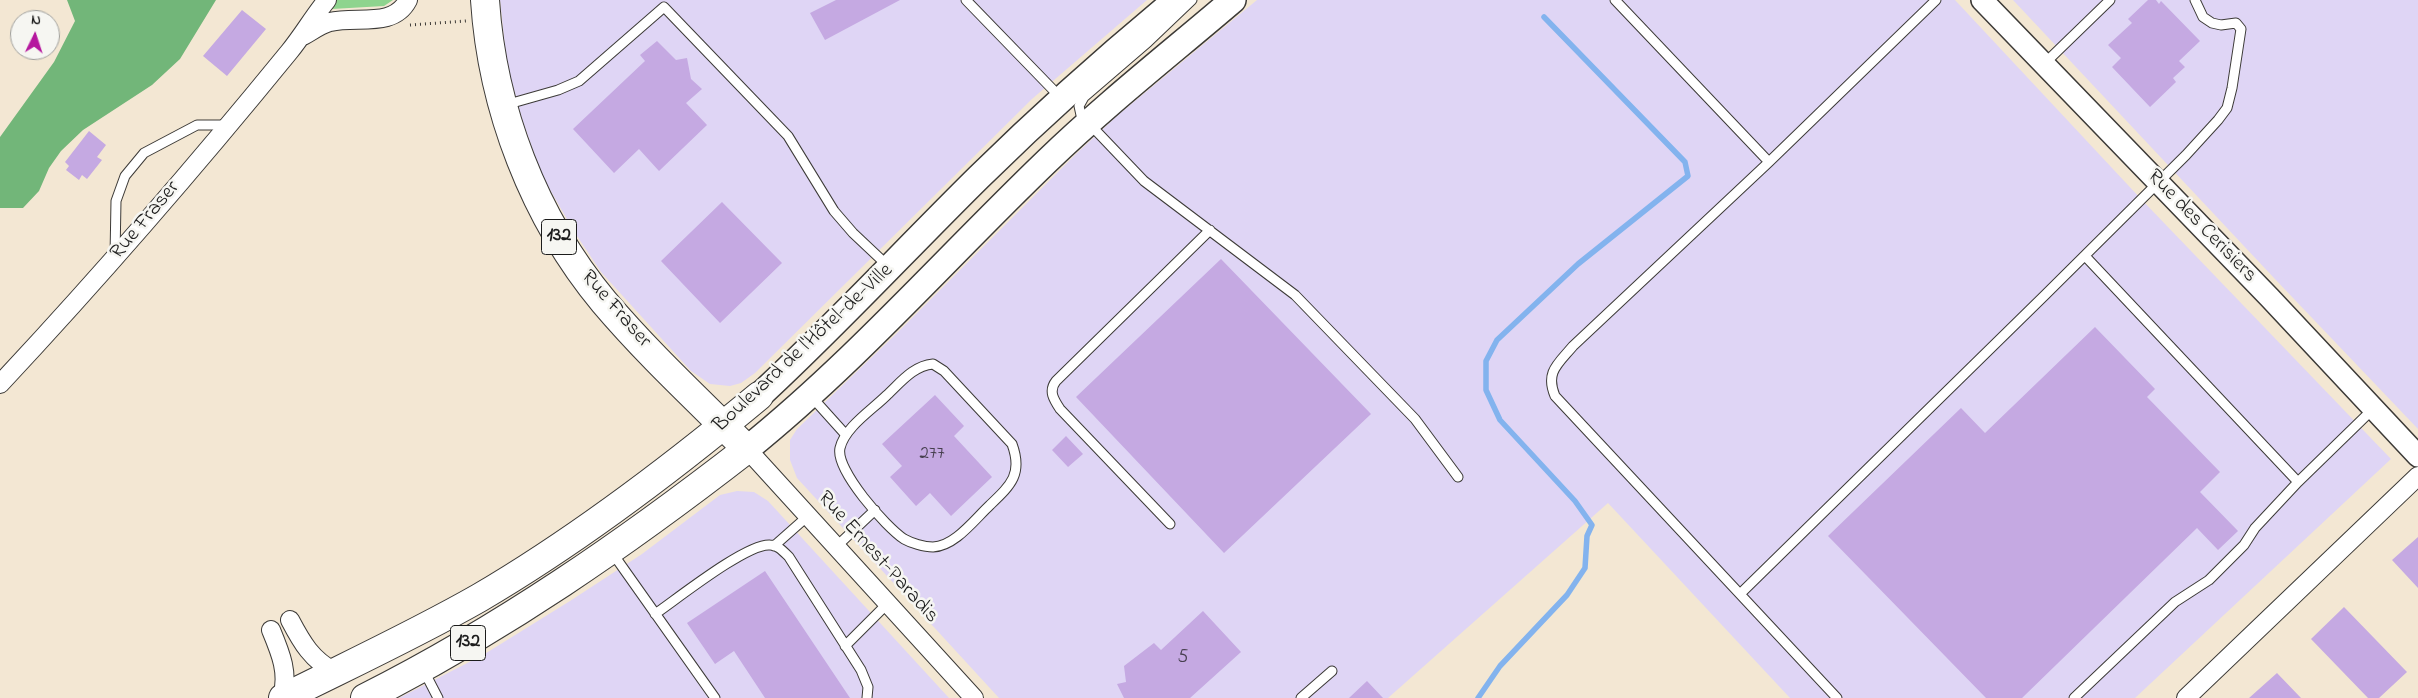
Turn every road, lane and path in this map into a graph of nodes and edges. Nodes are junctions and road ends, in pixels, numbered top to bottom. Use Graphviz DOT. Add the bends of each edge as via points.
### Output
graph roads {
  1 [pos="327,0"];
  2 [pos="408,0"];
  3 [pos="966,0"];
  4 [pos="1176,0"];
  5 [pos="1192,0"];
  6 [pos="1233,0"];
  7 [pos="1615,0"];
  8 [pos="1936,0"];
  9 [pos="1982,0"];
  10 [pos="2110,0"];
  11 [pos="2195,0"];
  12 [pos="486,10"];
  13 [pos="388,18"];
  14 [pos="300,38"];
  15 [pos="2044,64"];
  16 [pos="1061,98"];
  17 [pos="503,106"];
  18 [pos="1088,123"];
  19 [pos="227,125"];
  20 [pos="1769,162"];
  21 [pos="2158,182"];
  22 [pos="1210,230"];
  23 [pos="2085,256"];
  24 [pos="115,258"];
  25 [pos="890,267"];
  26 [pos="0,384"];
  27 [pos="810,395"];
  28 [pos="758,396"];
  29 [pos="2373,408"];
  30 [pos="724,426"];
  31 [pos="846,435"];
  32 [pos="747,449"];
  33 [pos="2418,456"];
  34 [pos="2418,476"];
  35 [pos="1458,477"];
  36 [pos="2298,482"];
  37 [pos="875,510"];
  38 [pos="809,515"];
  39 [pos="1170,524"];
  40 [pos="774,546"];
  41 [pos="837,546"];
  42 [pos="611,551"];
  43 [pos="1740,594"];
  44 [pos="888,604"];
  45 [pos="655,614"];
  46 [pos="290,620"];
  47 [pos="271,630"];
  48 [pos="845,646"];
  49 [pos="423,669"];
  50 [pos="1332,671"];
  51 [pos="335,672"];
  52 [pos="283,698"];
  53 [pos="364,698"];
  54 [pos="438,698"];
  55 [pos="715,698"];
  56 [pos="867,698"];
  57 [pos="974,698"];
  58 [pos="1301,698"];
  59 [pos="1837,698"];
  60 [pos="2074,698"];
  61 [pos="2186,698"];
  1 -- 14 [label="street, Rue Fraser"];
  2 -- 13 [label="street" via="399,12"];
  3 -- 16 [label="lane"];
  4 -- 16 [label="main road, Boulevard de l'Hôtel-de-Ville"];
  5 -- 18 [label="lane" via="1080,101 1079,110"];
  6 -- 18 [label="main road, Boulevard de l'Hôtel-de-Ville"];
  7 -- 20 [label="lane"];
  8 -- 20 [label="lane"];
  9 -- 15 [label="street, Rue des Cerisiers"];
  10 -- 15 [label="lane"];
  11 -- 21 [label="lane" via="2203,17 2221,25 2236,23 2241,29 2232,88 2227,108 2218,120"];
  12 -- 13 [label="path" via="405,25"];
  12 -- 17 [label="main road, Rue Fraser / 132" via="492,59"];
  13 -- 14 [label="street" via="332,22"];
  14 -- 19 [label="street, Rue Fraser"];
  15 -- 21 [label="street, Rue des Cerisiers"];
  16 -- 25 [label="main road, Boulevard de l'Hôtel-de-Ville"];
  17 -- 25 [label="lane" via="579,81 664,7 788,136 834,211 853,234"];
  17 -- 30 [label="main road, Rue Fraser / 132" via="513,138 547,216 582,274 639,340"];
  18 -- 22 [label="lane" via="1140,178"];
  18 -- 27 [label="main road, Boulevard de l'Hôtel-de-Ville"];
  19 -- 24 [label="street, Rue Fraser"];
  19 -- 24 [label="lane" via="197,125 144,153 124,176 116,201"];
  20 -- 43 [label="lane" via="1572,346 1552,372 1550,384 1554,396"];
  21 -- 23 [label="lane"];
  21 -- 29 [label="street, Rue des Cerisiers"];
  22 -- 35 [label="lane" via="1294,295 1415,419"];
  22 -- 39 [label="lane" via="1056,381 1051,391 1060,409"];
  23 -- 36 [label="lane"];
  23 -- 43 [label="lane"];
  24 -- 26 [label="street, Rue Fraser"];
  25 -- 28 [label="main road, Boulevard de l'Hôtel-de-Ville"];
  27 -- 31 [label="lane"];
  27 -- 32 [label="main road, Boulevard de l'Hôtel-de-Ville"];
  28 -- 30 [label="main road, Boulevard de l'Hôtel-de-Ville / 132"];
  29 -- 33 [label="street, Rue des Cerisiers"];
  29 -- 36 [label="lane"];
  30 -- 32 [label="main road, Rue Fraser / 132"];
  30 -- 51 [label="main road, Boulevard de l'Hôtel-de-Ville / 132" via="611,512 529,567 437,621"];
  31 -- 37 [label="lane" via="840,449 840,462 847,476"];
  31 -- 37 [label="lane" via="909,374 922,365 933,364 944,371 1012,444 1017,457 1017,472 1006,490 947,544 932,547 904,539"];
  32 -- 38 [label="street, Rue Ernest-Paradis"];
  32 -- 42 [label="main road, Boulevard de l'Hôtel-de-Ville / 132"];
  34 -- 61 [label="street"];
  36 -- 60 [label="lane" via="2209,580 2175,602"];
  37 -- 41 [label="lane"];
  38 -- 40 [label="lane"];
  38 -- 41 [label="street, Rue Ernest-Paradis"];
  40 -- 45 [label="lane" via="747,551"];
  40 -- 48 [label="lane" via="788,557"];
  41 -- 44 [label="street, Rue Ernest-Paradis"];
  42 -- 45 [label="lane"];
  42 -- 49 [label="main road, Boulevard de l'Hôtel-de-Ville / 132" via="490,630"];
  43 -- 59 [label="lane"];
  44 -- 48 [label="lane"];
  44 -- 57 [label="street, Rue Ernest-Paradis"];
  45 -- 55 [label="lane"];
  46 -- 51 [label="street" via="314,659"];
  47 -- 52 [label="street" via="286,673"];
  48 -- 56 [label="lane" via="861,670 868,687"];
  49 -- 53 [label="main road, Boulevard de l'Hôtel-de-Ville / 132"];
  49 -- 54 [label="lane"];
  50 -- 58 [label="lane"];
  51 -- 52 [label="main road, Boulevard de l'Hôtel-de-Ville / 132"];
}
